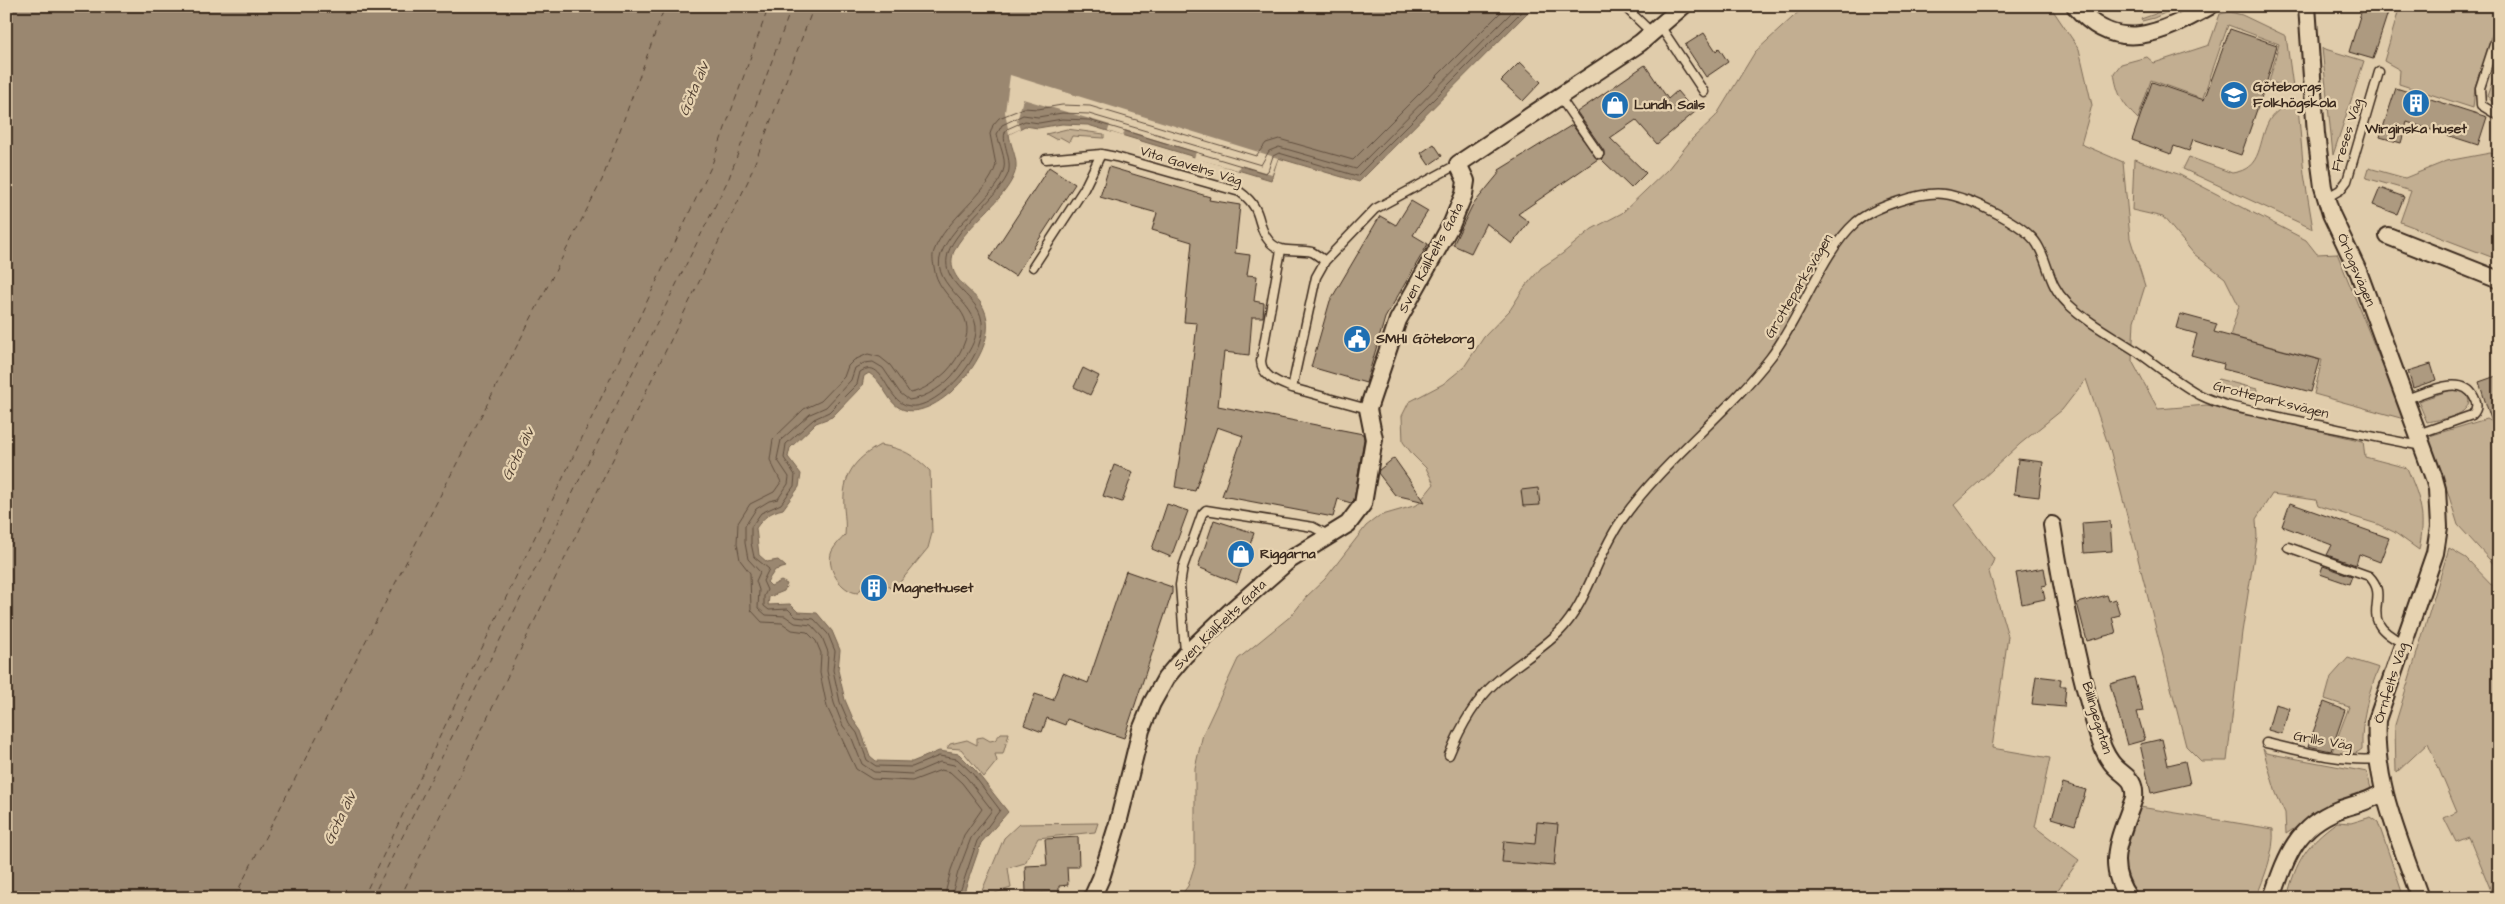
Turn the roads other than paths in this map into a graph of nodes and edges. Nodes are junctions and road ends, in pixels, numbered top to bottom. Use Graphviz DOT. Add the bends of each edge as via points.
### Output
graph roads {
  1 [pos="1624,6"];
  2 [pos="1683,6"];
  3 [pos="2075,6"];
  4 [pos="2210,6"];
  5 [pos="2307,6"];
  6 [pos="2499,29"];
  7 [pos="1656,30"];
  8 [pos="2379,72"];
  9 [pos="1704,92"];
  10 [pos="1559,96"];
  11 [pos="2499,116"];
  12 [pos="1100,154"];
  13 [pos="1598,154"];
  14 [pos="1046,158"];
  15 [pos="1458,164"];
  16 [pos="2326,198"];
  17 [pos="2388,236"];
  18 [pos="1281,250"];
  19 [pos="1325,261"];
  20 [pos="1033,267"];
  21 [pos="2499,280"];
  22 [pos="1292,388"];
  23 [pos="2406,399"];
  24 [pos="1368,409"];
  25 [pos="2420,440"];
  26 [pos="2052,525"];
  27 [pos="2439,527"];
  28 [pos="1328,535"];
  29 [pos="2288,547"];
  30 [pos="2403,642"];
  31 [pos="1185,655"];
  32 [pos="2266,743"];
  33 [pos="1449,755"];
  34 [pos="2376,759"];
  35 [pos="2384,791"];
  36 [pos="1092,898"];
  37 [pos="2129,898"];
  38 [pos="2272,898"];
  39 [pos="2420,898"];
  1 -- 7 [label="lane"];
  2 -- 7 [label="street"];
  3 -- 4 [label="street" via="2100,28 2116,35 2130,36 2145,35 2170,26"];
  5 -- 16 [label="street, Örlogsvägen" via="2316,134"];
  6 -- 11 [label="lane" via="2479,97 2481,105"];
  7 -- 9 [label="lane"];
  7 -- 10 [label="street"];
  8 -- 16 [label="lane, Freses Väg" via="2346,181 2340,190"];
  10 -- 13 [label="lane"];
  10 -- 15 [label="street"];
  12 -- 14 [label="lane, Vita Gavelns Väg"];
  12 -- 18 [label="lane, Vita Gavelns Väg" via="1240,192 1256,209 1268,240"];
  12 -- 20 [label="lane" via="1084,189"];
  15 -- 19 [label="lane" via="1375,209"];
  15 -- 24 [label="street, Sven Källfelts Gata" via="1466,181 1464,194 1452,223 1398,320"];
  16 -- 23 [label="street, Örlogsvägen"];
  17 -- 21 [label="street"];
  18 -- 19 [label="lane" via="1313,252"];
  18 -- 22 [label="lane" via="1261,361 1266,374"];
  19 -- 22 [label="lane" via="1316,277"];
  22 -- 24 [label="lane"];
  23 -- 25 [label="street, Örlogsvägen"];
  23 -- 25 [label="lane" via="2449,386 2460,386 2469,390 2476,401 2476,411 2472,415"];
  24 -- 28 [label="street, Sven Källfelts Gata" via="1374,439 1362,504 1348,524"];
  25 -- 27 [label="street, Örlogsvägen" via="2437,489"];
  25 -- 33 [label="lane, Grotteparksvägen" via="2236,407 2200,394 2092,323 2064,300 2048,275 2037,243 2018,224 1943,194 1904,200 1872,212 1857,221 1844,235 1773,354 1752,380 1662,470 1634,504 1618,524 1571,618 1559,632 1495,683 1478,702"];
  26 -- 37 [label="street, Billingegatan" via="2068,615 2098,734 2110,761 2129,778 2134,790 2115,854 2119,882"];
  27 -- 30 [label="street, Örnfelts Väg" via="2435,553"];
  28 -- 31 [label="street, Sven Källfelts Gata" via="1288,561"];
  28 -- 31 [label="lane" via="1313,528 1206,510 1183,567 1180,585"];
  29 -- 30 [label="lane" via="2369,576 2377,589 2377,621 2387,635"];
  30 -- 34 [label="street, Örnfelts Väg" via="2377,720"];
  31 -- 36 [label="street, Sven Källfelts Gata" via="1166,678 1141,730 1102,878"];
  32 -- 34 [label="lane, Grills Väg" via="2336,758"];
  34 -- 35 [label="street, Örnfelts Väg"];
  35 -- 38 [label="street" via="2374,799 2337,810 2299,836 2291,846"];
  35 -- 39 [label="street, Örnfelts Väg"];
}
